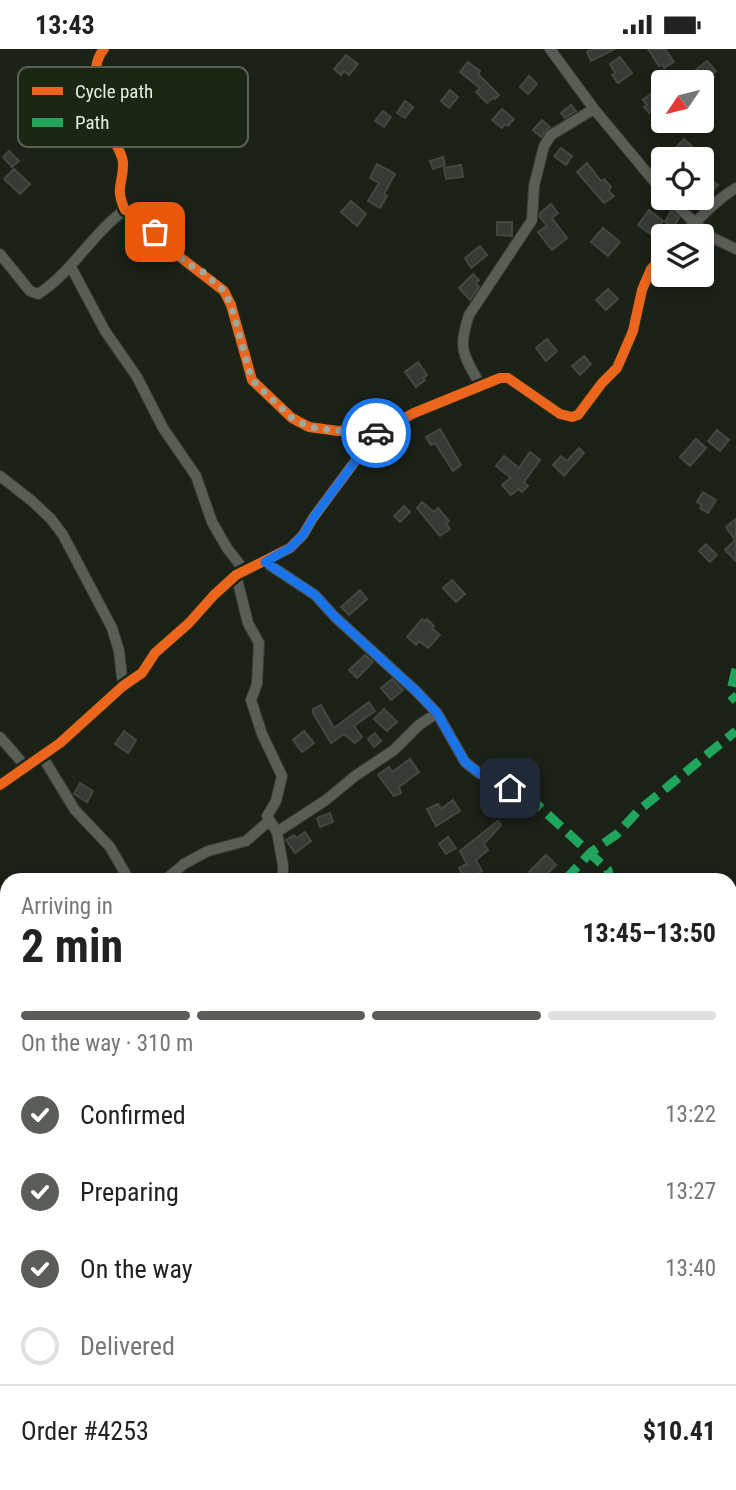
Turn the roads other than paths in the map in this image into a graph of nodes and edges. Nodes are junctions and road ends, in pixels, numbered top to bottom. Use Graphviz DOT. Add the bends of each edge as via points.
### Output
graph roads {
  1 [pos="104,49"];
  2 [pos="550,49"];
  3 [pos="96,67"];
  4 [pos="594,109"];
  5 [pos="116,147"];
  6 [pos="651,178"];
  7 [pos="736,188"];
  8 [pos="125,210"];
  9 [pos="681,210"];
  10 [pos="696,223"];
  11 [pos="736,249"];
  12 [pos="0,254"];
  13 [pos="71,267"];
  14 [pos="651,268"];
  15 [pos="481,386"];
  16 [pos="376,433"];
  17 [pos="0,476"];
  18 [pos="265,562"];
  19 [pos="240,572"];
  20 [pos="123,686"];
  21 [pos="437,713"];
  22 [pos="0,737"];
  23 [pos="42,756"];
  24 [pos="25,766"];
  25 [pos="0,785"];
  26 [pos="528,796"];
  27 [pos="269,821"];
  28 [pos="277,832"];
  29 [pos="125,873"];
  30 [pos="174,873"];
  31 [pos="282,873"];
  1 -- 3 [label="street"];
  2 -- 4 [label="street"];
  4 -- 6 [label="street"];
  4 -- 15 [label="street" via="551,135 544,146 532,220 464,327 462,352"];
  5 -- 8 [label="street" via="123,160 118,187"];
  7 -- 10 [label="street" via="715,201"];
  8 -- 13 [label="street"];
  8 -- 16 [label="street" via="138,215 171,250 224,291 252,380 292,418 309,427"];
  9 -- 10 [label="street"];
  10 -- 11 [label="street" via="711,237"];
  12 -- 13 [label="street" via="33,294"];
  13 -- 19 [label="street" via="163,428 196,476 212,522"];
  14 -- 15 [label="street" via="617,368 578,415 560,414 508,378"];
  15 -- 16 [label="street"];
  16 -- 18 [label="street" via="303,535"];
  17 -- 20 [label="street" via="32,501 63,535 112,628"];
  18 -- 19 [label="street"];
  18 -- 21 [label="street" via="315,595"];
  19 -- 20 [label="street" via="155,653 142,673"];
  19 -- 27 [label="street" via="247,623 259,643 257,684 251,700 282,776 267,815"];
  20 -- 23 [label="street"];
  21 -- 26 [label="street" via="465,762"];
  21 -- 28 [label="street" via="394,750"];
  22 -- 24 [label="street"];
  23 -- 24 [label="street"];
  23 -- 29 [label="street" via="75,810 110,847"];
  24 -- 25 [label="street"];
  27 -- 28 [label="street"];
  27 -- 30 [label="street" via="246,841 208,851"];
  28 -- 31 [label="street"];
}
